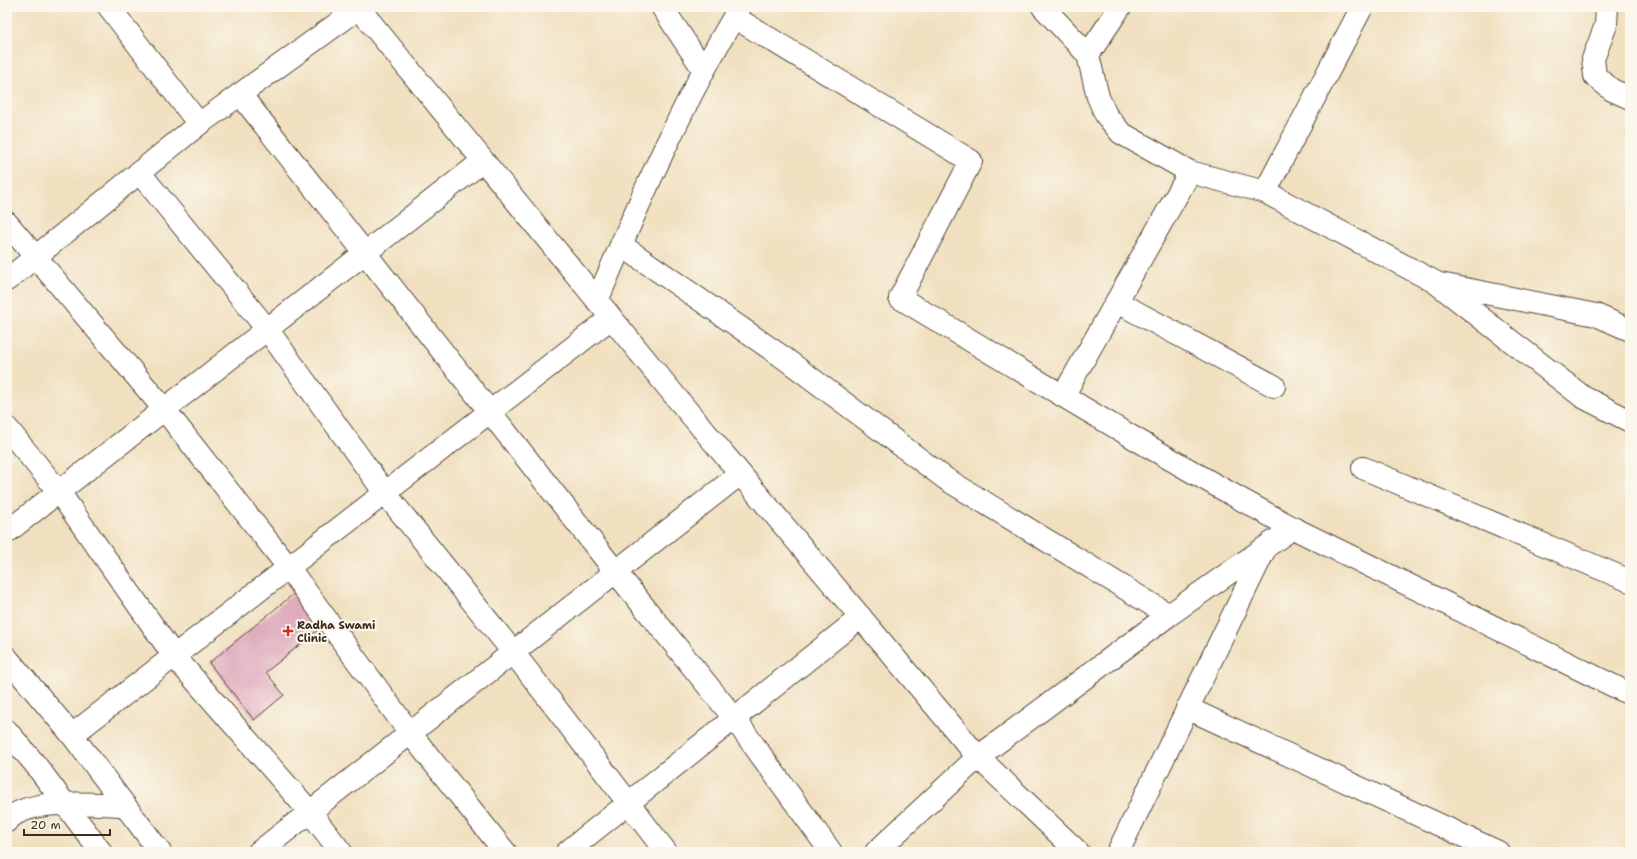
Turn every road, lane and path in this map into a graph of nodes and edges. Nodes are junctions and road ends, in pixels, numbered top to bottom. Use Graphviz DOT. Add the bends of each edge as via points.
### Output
graph roads {
  1 [pos="109,7"];
  2 [pos="358,7"];
  3 [pos="662,7"];
  4 [pos="1043,7"];
  5 [pos="1120,7"];
  6 [pos="1362,7"];
  7 [pos="1607,7"];
  8 [pos="737,12"];
  9 [pos="1088,55"];
  10 [pos="703,69"];
  11 [pos="240,94"];
  12 [pos="1630,98"];
  13 [pos="199,124"];
  14 [pos="483,161"];
  15 [pos="139,172"];
  16 [pos="1190,172"];
  17 [pos="1265,192"];
  18 [pos="7,223"];
  19 [pos="621,245"];
  20 [pos="364,254"];
  21 [pos="34,256"];
  22 [pos="7,280"];
  23 [pos="1434,282"];
  24 [pos="597,301"];
  25 [pos="1117,302"];
  26 [pos="611,318"];
  27 [pos="267,329"];
  28 [pos="1630,330"];
  29 [pos="1274,386"];
  30 [pos="1063,396"];
  31 [pos="164,409"];
  32 [pos="490,412"];
  33 [pos="1630,421"];
  34 [pos="7,428"];
  35 [pos="1363,468"];
  36 [pos="740,474"];
  37 [pos="58,492"];
  38 [pos="385,493"];
  39 [pos="1293,528"];
  40 [pos="7,532"];
  41 [pos="1266,547"];
  42 [pos="288,567"];
  43 [pos="615,571"];
  44 [pos="1630,581"];
  45 [pos="1169,615"];
  46 [pos="860,617"];
  47 [pos="513,652"];
  48 [pos="174,656"];
  49 [pos="7,658"];
  50 [pos="1630,694"];
  51 [pos="1187,708"];
  52 [pos="734,718"];
  53 [pos="7,731"];
  54 [pos="410,733"];
  55 [pos="72,735"];
  56 [pos="978,757"];
  57 [pos="64,803"];
  58 [pos="628,803"];
  59 [pos="124,805"];
  60 [pos="310,812"];
  61 [pos="7,821"];
  62 [pos="101,852"];
  63 [pos="160,852"];
  64 [pos="259,852"];
  65 [pos="341,852"];
  66 [pos="505,852"];
  67 [pos="567,852"];
  68 [pos="666,852"];
  69 [pos="831,852"];
  70 [pos="876,852"];
  71 [pos="1078,852"];
  72 [pos="1118,852"];
  73 [pos="1498,852"];
  1 -- 13 [label="street"];
  2 -- 11 [label="street"];
  2 -- 14 [label="street"];
  3 -- 10 [label="street"];
  4 -- 9 [label="street"];
  5 -- 9 [label="street"];
  6 -- 17 [label="street"];
  7 -- 12 [label="street" via="1606,25 1593,59 1595,76 1612,90"];
  8 -- 10 [label="street"];
  8 -- 30 [label="street" via="971,161 900,298"];
  9 -- 16 [label="street" via="1098,97 1106,115 1116,127 1122,133"];
  10 -- 19 [label="street"];
  11 -- 13 [label="street"];
  11 -- 20 [label="street"];
  13 -- 15 [label="street"];
  14 -- 20 [label="street"];
  14 -- 24 [label="street"];
  15 -- 21 [label="street"];
  15 -- 27 [label="street"];
  16 -- 17 [label="street"];
  16 -- 25 [label="street"];
  17 -- 23 [label="street"];
  18 -- 21 [label="street"];
  19 -- 24 [label="street"];
  19 -- 45 [label="street" via="784,358 946,479"];
  20 -- 27 [label="street"];
  20 -- 32 [label="street"];
  21 -- 22 [label="street"];
  21 -- 31 [label="street"];
  23 -- 28 [label="street" via="1596,315"];
  23 -- 33 [label="street" via="1583,397"];
  24 -- 26 [label="street"];
  25 -- 29 [label="street"];
  25 -- 30 [label="street"];
  26 -- 32 [label="street"];
  26 -- 36 [label="street"];
  27 -- 31 [label="street"];
  27 -- 38 [label="street"];
  30 -- 39 [label="street"];
  31 -- 37 [label="street"];
  31 -- 42 [label="street"];
  32 -- 38 [label="street"];
  32 -- 43 [label="street"];
  34 -- 37 [label="street"];
  35 -- 44 [label="street"];
  36 -- 43 [label="street"];
  36 -- 46 [label="street"];
  37 -- 40 [label="street"];
  37 -- 48 [label="street"];
  38 -- 42 [label="street"];
  38 -- 47 [label="street"];
  39 -- 41 [label="street"];
  39 -- 50 [label="street"];
  41 -- 45 [label="street"];
  41 -- 51 [label="street"];
  42 -- 48 [label="street"];
  42 -- 54 [label="street"];
  43 -- 47 [label="street"];
  43 -- 52 [label="street"];
  45 -- 56 [label="street"];
  46 -- 52 [label="street"];
  46 -- 56 [label="street"];
  47 -- 54 [label="street"];
  47 -- 58 [label="street"];
  48 -- 55 [label="street"];
  48 -- 60 [label="street"];
  49 -- 55 [label="street"];
  51 -- 72 [label="street"];
  51 -- 73 [label="street"];
  52 -- 58 [label="street"];
  52 -- 69 [label="street"];
  53 -- 57 [label="street"];
  54 -- 60 [label="street"];
  54 -- 66 [label="street"];
  55 -- 59 [label="street"];
  56 -- 70 [label="street"];
  56 -- 71 [label="street"];
  57 -- 59 [label="street"];
  57 -- 61 [label="street" via="26,808 10,816"];
  57 -- 62 [label="street"];
  58 -- 67 [label="street"];
  58 -- 68 [label="street"];
  59 -- 63 [label="street"];
  60 -- 64 [label="street"];
  60 -- 65 [label="street"];
}
